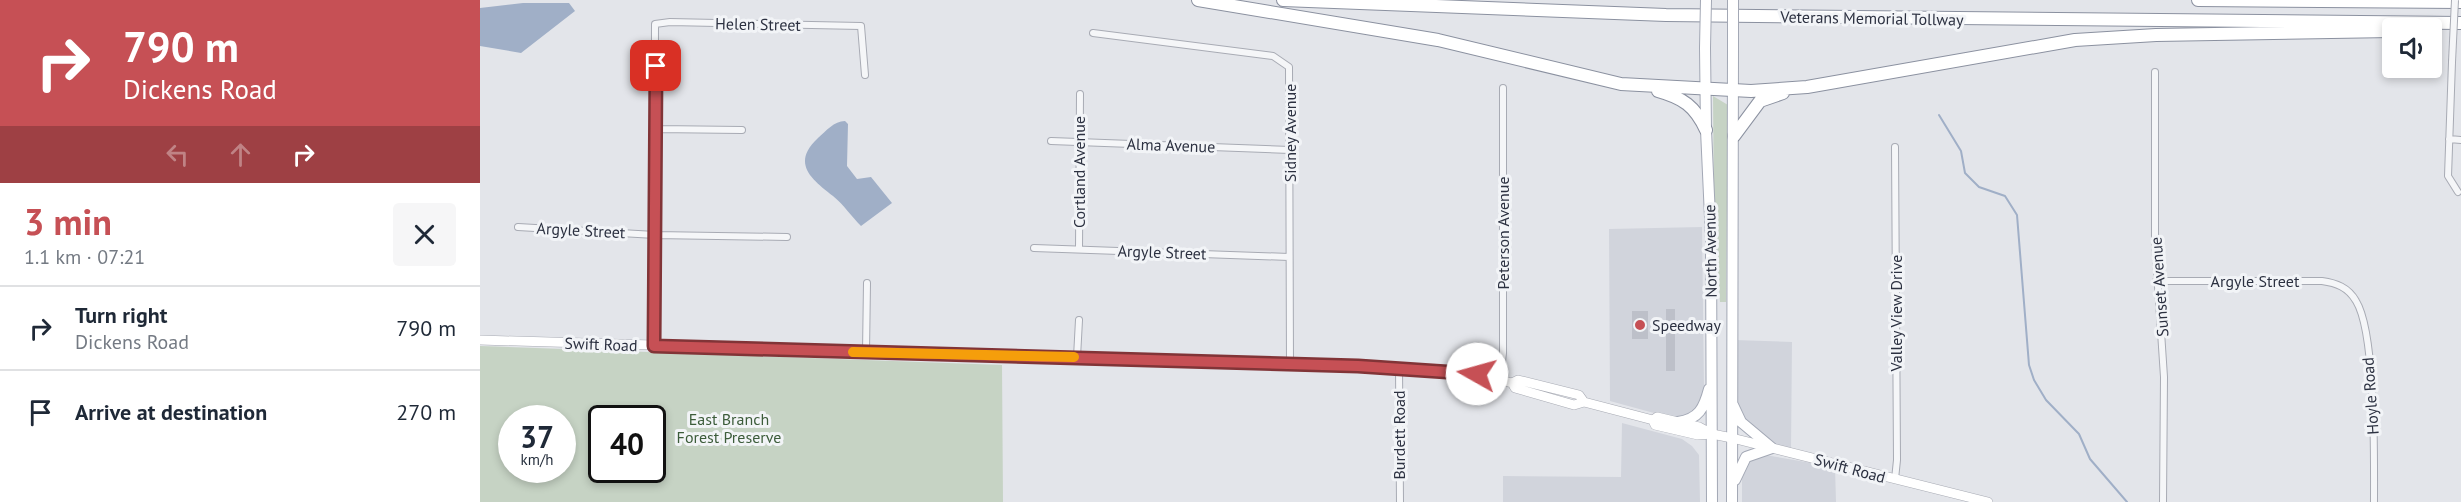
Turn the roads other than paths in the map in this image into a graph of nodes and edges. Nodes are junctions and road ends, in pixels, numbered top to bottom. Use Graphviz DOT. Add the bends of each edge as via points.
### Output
graph roads {
  1 [pos="1198,0"];
  2 [pos="1283,0"];
  3 [pos="1706,0"];
  4 [pos="1733,0"];
  5 [pos="2198,0"];
  6 [pos="2456,0"];
  7 [pos="2461,2"];
  8 [pos="2461,23"];
  9 [pos="2382,31"];
  10 [pos="2442,31"];
  11 [pos="2461,31"];
  12 [pos="1093,33"];
  13 [pos="2155,72"];
  14 [pos="865,75"];
  15 [pos="1503,87"];
  16 [pos="1642,87"];
  17 [pos="1705,87"];
  18 [pos="1807,87"];
  19 [pos="1734,88"];
  20 [pos="1080,94"];
  21 [pos="656,129"];
  22 [pos="742,130"];
  23 [pos="1706,130"];
  24 [pos="1734,136"];
  25 [pos="2449,140"];
  26 [pos="2461,140"];
  27 [pos="1051,141"];
  28 [pos="1079,142"];
  29 [pos="1896,147"];
  30 [pos="1290,150"];
  31 [pos="2458,192"];
  32 [pos="518,227"];
  33 [pos="655,235"];
  34 [pos="788,237"];
  35 [pos="1034,248"];
  36 [pos="1079,249"];
  37 [pos="1289,257"];
  38 [pos="2156,281"];
  39 [pos="867,283"];
  40 [pos="2351,294"];
  41 [pos="1078,320"];
  42 [pos="480,340"];
  43 [pos="654,346"];
  44 [pos="866,352"];
  45 [pos="1077,357"];
  46 [pos="1290,364"];
  47 [pos="1712,365"];
  48 [pos="1399,367"];
  49 [pos="1500,379"];
  50 [pos="1731,400"];
  51 [pos="1653,420"];
  52 [pos="1678,422"];
  53 [pos="1712,434"];
  54 [pos="1732,438"];
  55 [pos="1772,448"];
  56 [pos="1895,479"];
  57 [pos="1732,486"];
  58 [pos="1400,502"];
  59 [pos="1712,502"];
  60 [pos="1732,502"];
  61 [pos="1988,502"];
  62 [pos="2163,502"];
  63 [pos="2374,502"];
  1 -- 16 [label="highway" via="1438,40"];
  2 -- 8 [label="highway, Veterans Memorial Tollway" via="1666,15"];
  3 -- 17 [label="main road, North Avenue, bridge"];
  4 -- 19 [label="main road, North Avenue, bridge"];
  5 -- 7 [label="highway"];
  6 -- 25 [label="street, bridge"];
  9 -- 18 [label="highway" via="2076,40"];
  10 -- 11 [label="highway"];
  12 -- 30 [label="street, Sidney Avenue" via="1281,60 1289,67"];
  13 -- 38 [label="street, Sunset Avenue"];
  14 -- 21 [label="street, Helen Street" via="861,26 655,24"];
  15 -- 49 [label="street, Peterson Avenue"];
  16 -- 17 [label="highway"];
  16 -- 23 [label="highway" via="1692,105"];
  17 -- 19 [label="highway"];
  17 -- 23 [label="main road, North Avenue"];
  18 -- 19 [label="highway" via="1751,91"];
  18 -- 24 [label="highway" via="1760,101"];
  19 -- 24 [label="main road, North Avenue"];
  20 -- 28 [label="street, Cortland Avenue"];
  21 -- 22 [label="street"];
  21 -- 33 [label="street"];
  23 -- 47 [label="main road, North Avenue"];
  24 -- 50 [label="main road, North Avenue"];
  25 -- 26 [label="street"];
  25 -- 31 [label="street" via="2448,176"];
  27 -- 28 [label="street, Alma Avenue"];
  28 -- 30 [label="street, Alma Avenue"];
  28 -- 36 [label="street, Cortland Avenue"];
  29 -- 56 [label="street, Valley View Drive"];
  30 -- 37 [label="street, Sidney Avenue"];
  32 -- 33 [label="street, Argyle Street"];
  33 -- 34 [label="street, Argyle Street"];
  33 -- 43 [label="street"];
  35 -- 36 [label="street, Argyle Street"];
  36 -- 37 [label="street, Argyle Street"];
  37 -- 46 [label="street, Sidney Avenue"];
  38 -- 40 [label="street, Argyle Street" via="2322,281 2341,285"];
  38 -- 62 [label="street, Sunset Avenue" via="2163,353"];
  39 -- 44 [label="street"];
  40 -- 63 [label="street, Hoyle Road" via="2363,316 2366,339"];
  41 -- 45 [label="street"];
  42 -- 43 [label="street, Swift Road"];
  43 -- 44 [label="street, Swift Road"];
  44 -- 45 [label="street, Swift Road"];
  45 -- 46 [label="street, Swift Road"];
  46 -- 48 [label="street, Swift Road"];
  47 -- 52 [label="main road" via="1709,391 1701,412"];
  47 -- 53 [label="main road, North Avenue"];
  48 -- 49 [label="street, Swift Road"];
  48 -- 58 [label="street, Burdett Road"];
  49 -- 51 [label="street, Swift Road" via="1579,395 1584,402"];
  50 -- 54 [label="main road, North Avenue"];
  50 -- 55 [label="main road" via="1741,422"];
  51 -- 52 [label="street, Swift Road" via="1657,417"];
  51 -- 53 [label="street, Swift Road" via="1655,425 1698,435"];
  52 -- 53 [label="street, Swift Road"];
  53 -- 54 [label="street, Swift Road"];
  53 -- 59 [label="main road, North Avenue"];
  54 -- 55 [label="street, Swift Road"];
  54 -- 57 [label="main road, North Avenue"];
  55 -- 56 [label="street, Swift Road"];
  55 -- 57 [label="main road" via="1746,457"];
  56 -- 61 [label="street, Swift Road"];
  57 -- 60 [label="main road, North Avenue"];
}
